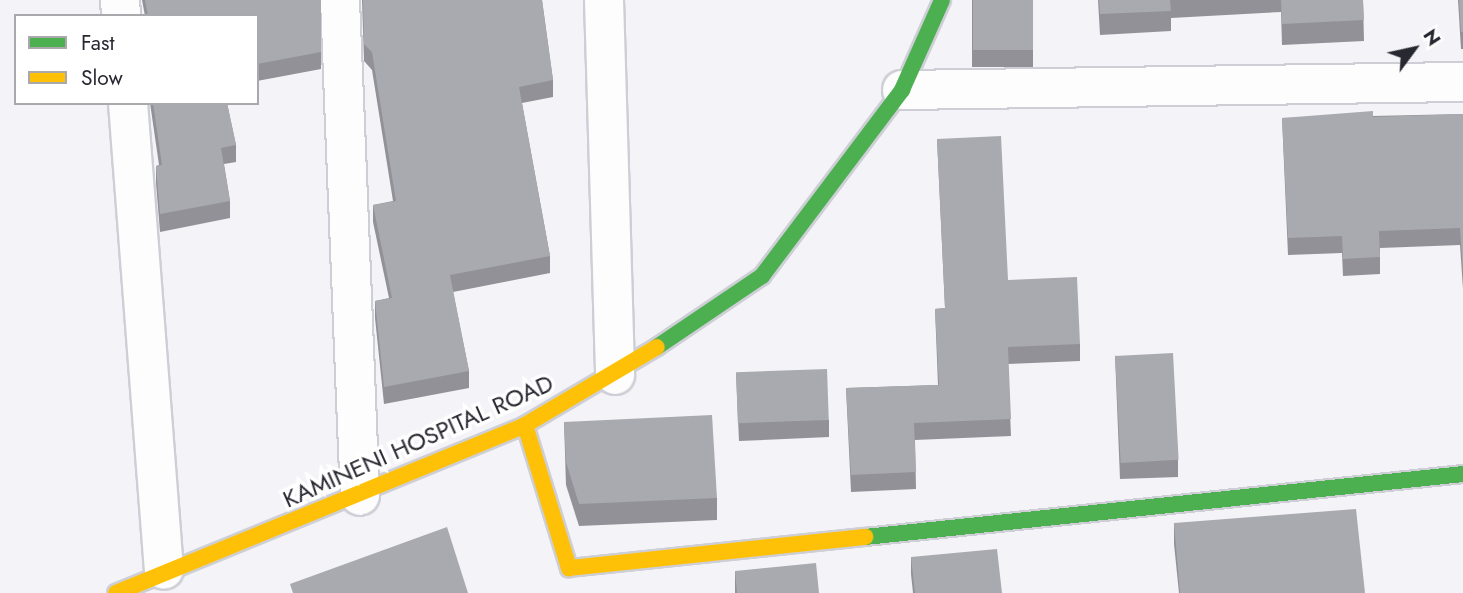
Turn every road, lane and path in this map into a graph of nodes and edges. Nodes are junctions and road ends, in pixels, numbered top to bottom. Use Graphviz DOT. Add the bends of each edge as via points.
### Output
graph roads {
  1 [pos="340,0"];
  2 [pos="604,0"];
  3 [pos="942,0"];
  4 [pos="1463,82"];
  5 [pos="902,90"];
  6 [pos="128,105"];
  7 [pos="615,375"];
  8 [pos="524,425"];
  9 [pos="1463,474"];
  10 [pos="360,495"];
  11 [pos="164,570"];
  12 [pos="116,593"];
  1 -- 10 [label="street"];
  2 -- 7 [label="street"];
  3 -- 5 [label="street, KAMINENI HOSPITAL ROAD"];
  4 -- 5 [label="street"];
  5 -- 7 [label="street, KAMINENI HOSPITAL ROAD" via="762,276"];
  6 -- 11 [label="street"];
  7 -- 8 [label="street, KAMINENI HOSPITAL ROAD"];
  8 -- 9 [label="street" via="569,568"];
  8 -- 10 [label="street, KAMINENI HOSPITAL ROAD"];
  10 -- 11 [label="street, KAMINENI HOSPITAL ROAD"];
  11 -- 12 [label="street, KAMINENI HOSPITAL ROAD"];
}
